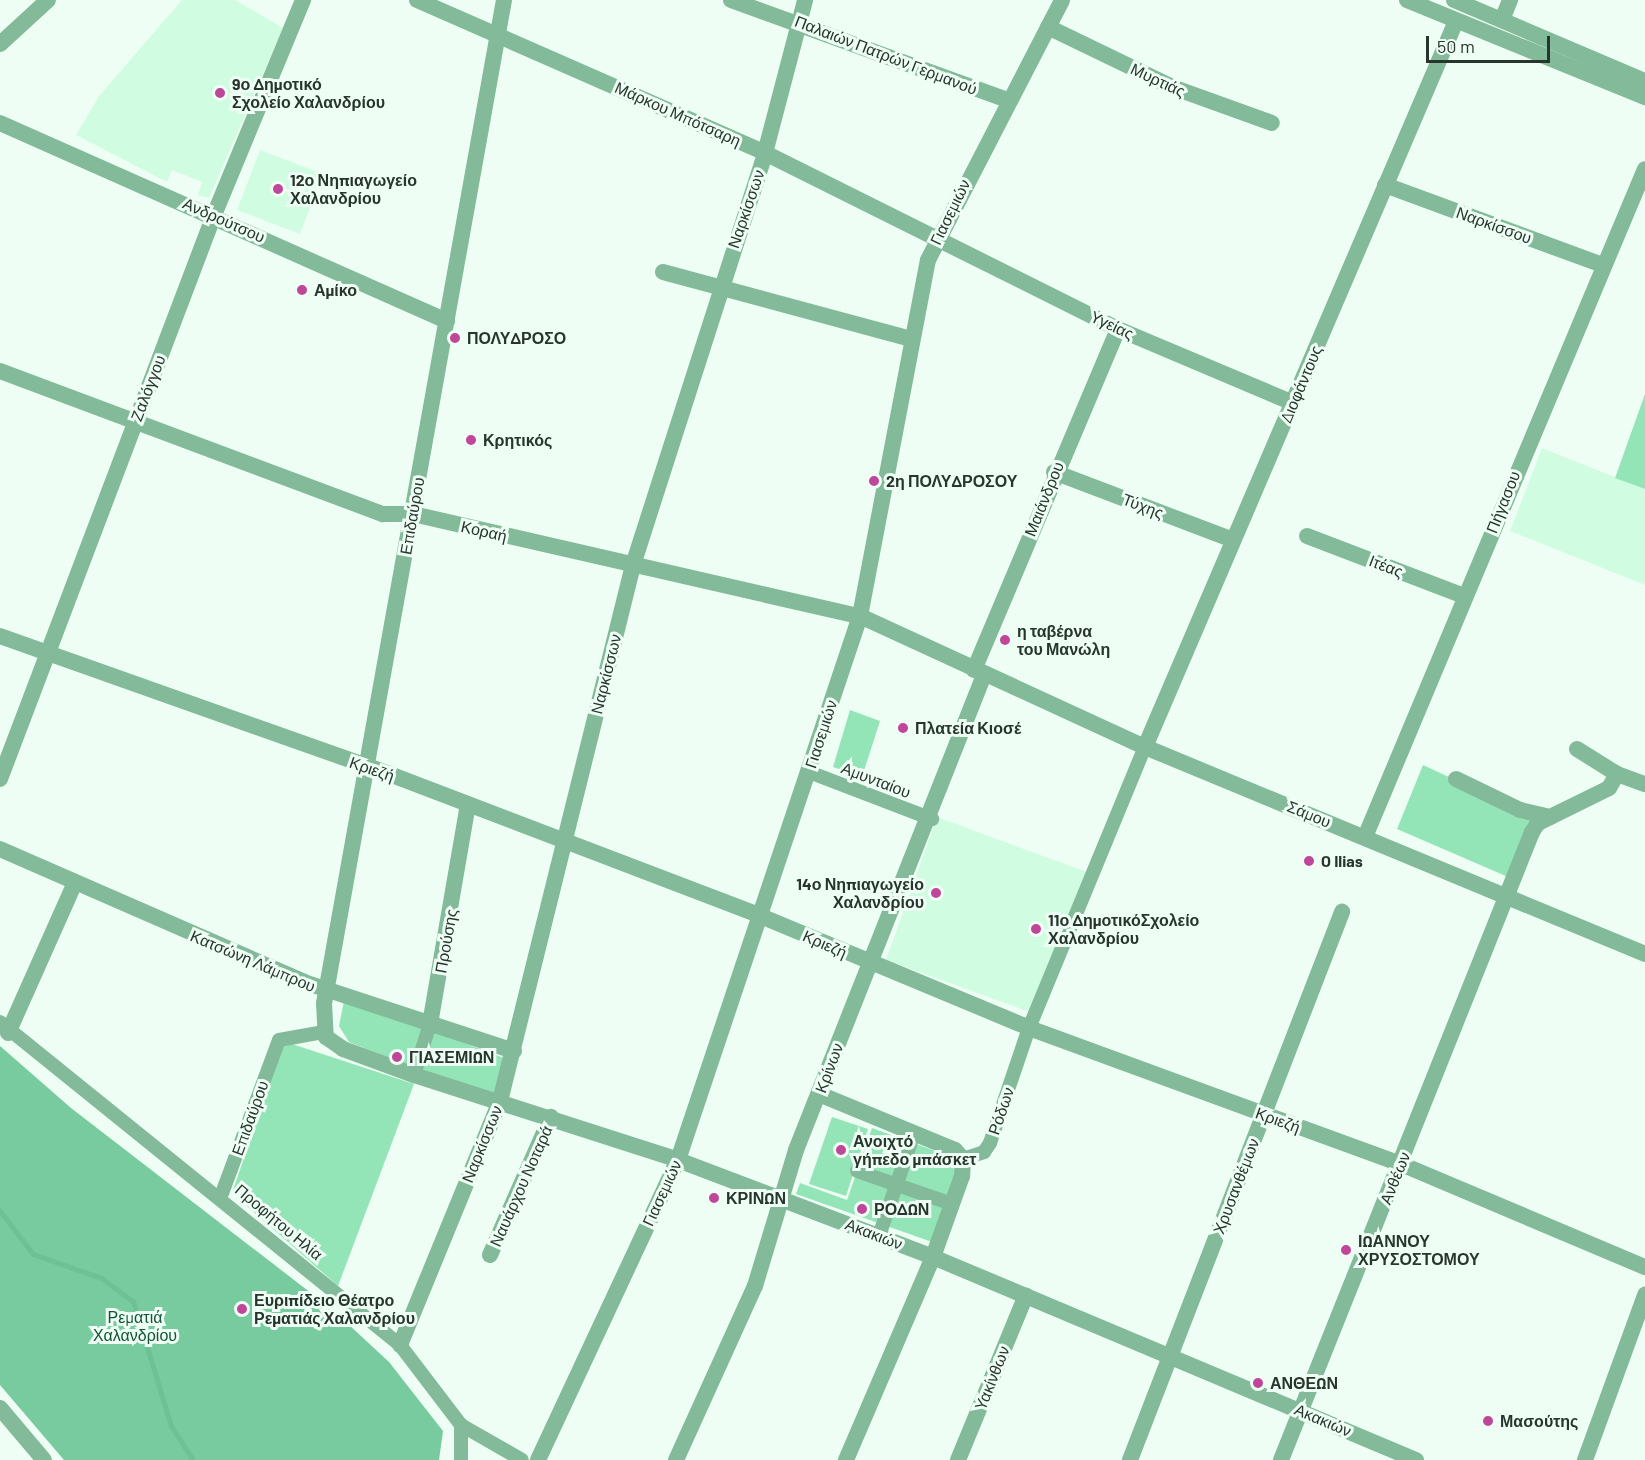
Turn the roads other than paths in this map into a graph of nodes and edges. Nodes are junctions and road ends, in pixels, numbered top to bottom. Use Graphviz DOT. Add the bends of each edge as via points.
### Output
graph roads {
  1 [pos="48,0"];
  2 [pos="303,0"];
  3 [pos="417,0"];
  4 [pos="504,0"];
  5 [pos="731,0"];
  6 [pos="805,0"];
  7 [pos="1062,0"];
  8 [pos="1407,0"];
  9 [pos="1454,0"];
  10 [pos="1510,0"];
  11 [pos="1502,20"];
  12 [pos="799,21"];
  13 [pos="1456,21"];
  14 [pos="1048,27"];
  15 [pos="499,34"];
  16 [pos="0,44"];
  17 [pos="1645,81"];
  18 [pos="1645,97"];
  19 [pos="1007,100"];
  20 [pos="0,123"];
  21 [pos="1272,123"];
  22 [pos="765,153"];
  23 [pos="1645,169"];
  24 [pos="1385,185"];
  25 [pos="214,215"];
  26 [pos="936,237"];
  27 [pos="1603,265"];
  28 [pos="663,272"];
  29 [pos="718,288"];
  30 [pos="447,321"];
  31 [pos="1118,329"];
  32 [pos="911,339"];
  33 [pos="0,371"];
  34 [pos="1293,403"];
  35 [pos="135,422"];
  36 [pos="1054,472"];
  37 [pos="412,514"];
  38 [pos="1307,536"];
  39 [pos="1233,540"];
  40 [pos="633,566"];
  41 [pos="1464,596"];
  42 [pos="860,616"];
  43 [pos="0,636"];
  44 [pos="47,653"];
  45 [pos="979,672"];
  46 [pos="1145,747"];
  47 [pos="1577,749"];
  48 [pos="367,768"];
  49 [pos="809,772"];
  50 [pos="1617,774"];
  51 [pos="0,779"];
  52 [pos="1456,779"];
  53 [pos="1645,784"];
  54 [pos="468,805"];
  55 [pos="1550,817"];
  56 [pos="932,819"];
  57 [pos="1365,837"];
  58 [pos="564,842"];
  59 [pos="0,849"];
  60 [pos="74,885"];
  61 [pos="1508,896"];
  62 [pos="1342,912"];
  63 [pos="758,915"];
  64 [pos="1645,954"];
  65 [pos="868,963"];
  66 [pos="327,991"];
  67 [pos="429,1024"];
  68 [pos="4,1028"];
  69 [pos="1029,1028"];
  70 [pos="324,1032"];
  71 [pos="514,1051"];
  72 [pos="414,1075"];
  73 [pos="819,1094"];
  74 [pos="500,1101"];
  75 [pos="1264,1115"];
  76 [pos="551,1117"];
  77 [pos="914,1132"];
  78 [pos="963,1159"];
  79 [pos="678,1160"];
  80 [pos="1401,1164"];
  81 [pos="857,1171"];
  82 [pos="896,1185"];
  83 [pos="221,1196"];
  84 [pos="782,1200"];
  85 [pos="952,1204"];
  86 [pos="879,1236"];
  87 [pos="490,1255"];
  88 [pos="933,1257"];
  89 [pos="1645,1267"];
  90 [pos="1026,1295"];
  91 [pos="1645,1295"];
  92 [pos="400,1345"];
  93 [pos="1170,1357"];
  94 [pos="0,1408"];
  95 [pos="1300,1411"];
  96 [pos="461,1425"];
  97 [pos="44,1460"];
  98 [pos="461,1460"];
  99 [pos="522,1460"];
  100 [pos="538,1460"];
  101 [pos="676,1460"];
  102 [pos="846,1460"];
  103 [pos="957,1460"];
  104 [pos="1130,1460"];
  105 [pos="1281,1460"];
  106 [pos="1416,1460"];
  107 [pos="1585,1460"];
  1 -- 16 [label="street"];
  2 -- 25 [label="street, Ζαλόγγου"];
  3 -- 15 [label="street, Μάρκου Μπότσαρη"];
  4 -- 15 [label="street, Επιδαύρου"];
  5 -- 12 [label="street, Παλαιών Πατρών Γερμανού"];
  6 -- 12 [label="street, Ναρκίσσων"];
  7 -- 14 [label="street, Γιασεμιών"];
  8 -- 13 [label="street"];
  9 -- 11 [label="street"];
  10 -- 11 [label="street"];
  11 -- 17 [label="street"];
  12 -- 19 [label="street, Παλαιών Πατρών Γερμανού"];
  12 -- 22 [label="street, Ναρκίσσων"];
  13 -- 18 [label="street"];
  13 -- 24 [label="street, Διοφάντους"];
  14 -- 19 [label="street, Γιασεμιών"];
  14 -- 21 [label="street, Μυρτιάς" via="1172,87"];
  15 -- 22 [label="street, Μάρκου Μπότσαρη"];
  15 -- 30 [label="street, Επιδαύρου"];
  19 -- 26 [label="street, Γιασεμιών"];
  20 -- 25 [label="street, Ανδρούτσου"];
  22 -- 26 [label="street, Μάρκου Μπότσαρη"];
  22 -- 29 [label="street, Ναρκίσσων"];
  23 -- 27 [label="street, Πήγασου"];
  24 -- 27 [label="street, Ναρκίσσου"];
  24 -- 34 [label="street, Διοφάντους"];
  25 -- 30 [label="street, Ανδρούτσου"];
  25 -- 35 [label="street, Ζαλόγγου"];
  26 -- 31 [label="street, Υγείας"];
  26 -- 32 [label="street, Γιασεμιών"];
  27 -- 41 [label="street, Πήγασου"];
  28 -- 29 [label="street"];
  29 -- 32 [label="street"];
  29 -- 40 [label="street, Ναρκίσσων"];
  30 -- 37 [label="street, Επιδαύρου"];
  31 -- 34 [label="street, Υγείας"];
  31 -- 36 [label="street, Μαιάνδρου"];
  32 -- 42 [label="street, Γιασεμιών"];
  33 -- 35 [label="street, Κοραή"];
  34 -- 39 [label="street, Διοφάντους"];
  35 -- 37 [label="street, Κοραή" via="365,509"];
  35 -- 44 [label="street, Ζαλόγγου"];
  36 -- 39 [label="street, Τύχης"];
  36 -- 45 [label="street, Μαιάνδρου"];
  37 -- 40 [label="street, Κοραή"];
  37 -- 48 [label="street, Επιδαύρου"];
  38 -- 41 [label="street, Ιτέας"];
  39 -- 46 [label="street, Διοφάντους"];
  40 -- 42 [label="street, Κοραή"];
  40 -- 58 [label="street, Ναρκίσσων"];
  41 -- 57 [label="street, Πήγασου"];
  42 -- 45 [label="street, Κοραή"];
  42 -- 49 [label="street, Γιασεμιών"];
  43 -- 44 [label="street, Κριεζή"];
  44 -- 48 [label="street, Κριεζή"];
  44 -- 51 [label="street, Ζαλόγγου"];
  45 -- 46 [label="street, Σάμου"];
  45 -- 56 [label="street, Κρίνων"];
  46 -- 57 [label="street, Σάμου"];
  46 -- 69 [label="street, Ρόδων"];
  47 -- 50 [label="street"];
  48 -- 54 [label="street, Κριεζή"];
  48 -- 66 [label="street, Επιδαύρου"];
  49 -- 56 [label="street, Αμυνταίου"];
  49 -- 63 [label="street, Γιασεμιών"];
  50 -- 53 [label="street"];
  50 -- 55 [label="street, Ανθέων" via="1609,788"];
  52 -- 55 [label="street" via="1520,810"];
  54 -- 58 [label="street, Κριεζή"];
  54 -- 67 [label="street, Προύσης"];
  55 -- 61 [label="street, Ανθέων" via="1532,832"];
  56 -- 65 [label="street, Κρίνων"];
  57 -- 61 [label="street, Σάμου"];
  58 -- 63 [label="street, Κριεζή"];
  58 -- 71 [label="street, Ναρκίσσων"];
  59 -- 60 [label="street, Κατσώνη Λάμπρου"];
  60 -- 66 [label="street, Κατσώνη Λάμπρου"];
  60 -- 68 [label="street"];
  61 -- 64 [label="street, Σάμου"];
  61 -- 80 [label="street, Ανθέων"];
  62 -- 75 [label="street, Χρυσανθέμων"];
  63 -- 65 [label="street, Κριεζή"];
  63 -- 79 [label="street, Γιασεμιών"];
  65 -- 69 [label="street, Κριεζή"];
  65 -- 73 [label="street, Κρίνων"];
  66 -- 67 [label="street, Κατσώνη Λάμπρου"];
  66 -- 70 [label="street, Επιδαύρου"];
  67 -- 71 [label="street, Κατσώνη Λάμπρου"];
  67 -- 72 [label="street, Προύσης"];
  68 -- 83 [label="street, Προφήτου Ηλία"];
  69 -- 75 [label="street, Κριεζή"];
  69 -- 78 [label="street, Ρόδων" via="990,1143 984,1152"];
  70 -- 72 [label="street, Ακακιών" via="343,1049"];
  70 -- 83 [label="street, Επιδαύρου" via="279,1040"];
  71 -- 74 [label="street, Ναρκίσσων"];
  72 -- 74 [label="street, Ακακιών"];
  73 -- 77 [label="street"];
  73 -- 84 [label="street, Κρίνων"];
  74 -- 76 [label="street, Ακακιών"];
  74 -- 92 [label="street, Ναρκίσσων"];
  75 -- 80 [label="street, Κριεζή"];
  75 -- 93 [label="street, Χρυσανθέμων"];
  76 -- 79 [label="street, Ακακιών"];
  76 -- 87 [label="street, Ναυάρχου Νοταρά"];
  77 -- 78 [label="street"];
  77 -- 82 [label="street"];
  78 -- 85 [label="street"];
  79 -- 84 [label="street, Ακακιών"];
  79 -- 100 [label="street, Γιασεμιών"];
  80 -- 89 [label="street, Κριεζή"];
  80 -- 95 [label="street, Ανθέων"];
  81 -- 82 [label="street"];
  82 -- 85 [label="street"];
  82 -- 86 [label="street"];
  83 -- 92 [label="street, Προφήτου Ηλία"];
  84 -- 86 [label="street, Ακακιών"];
  84 -- 101 [label="street, Κρίνων" via="755,1286"];
  85 -- 88 [label="street"];
  86 -- 88 [label="street, Ακακιών"];
  88 -- 90 [label="street, Ακακιών"];
  88 -- 102 [label="street"];
  90 -- 93 [label="street, Ακακιών"];
  90 -- 103 [label="street, Υακίνθων"];
  91 -- 107 [label="street"];
  92 -- 96 [label="street, Προφήτου Ηλία"];
  93 -- 95 [label="street, Ακακιών"];
  93 -- 104 [label="street, Χρυσανθέμων"];
  94 -- 97 [label="street"];
  95 -- 105 [label="street, Ανθέων"];
  95 -- 106 [label="street, Ακακιών"];
  96 -- 98 [label="street"];
  96 -- 99 [label="street, Προφήτου Ηλία"];
}
